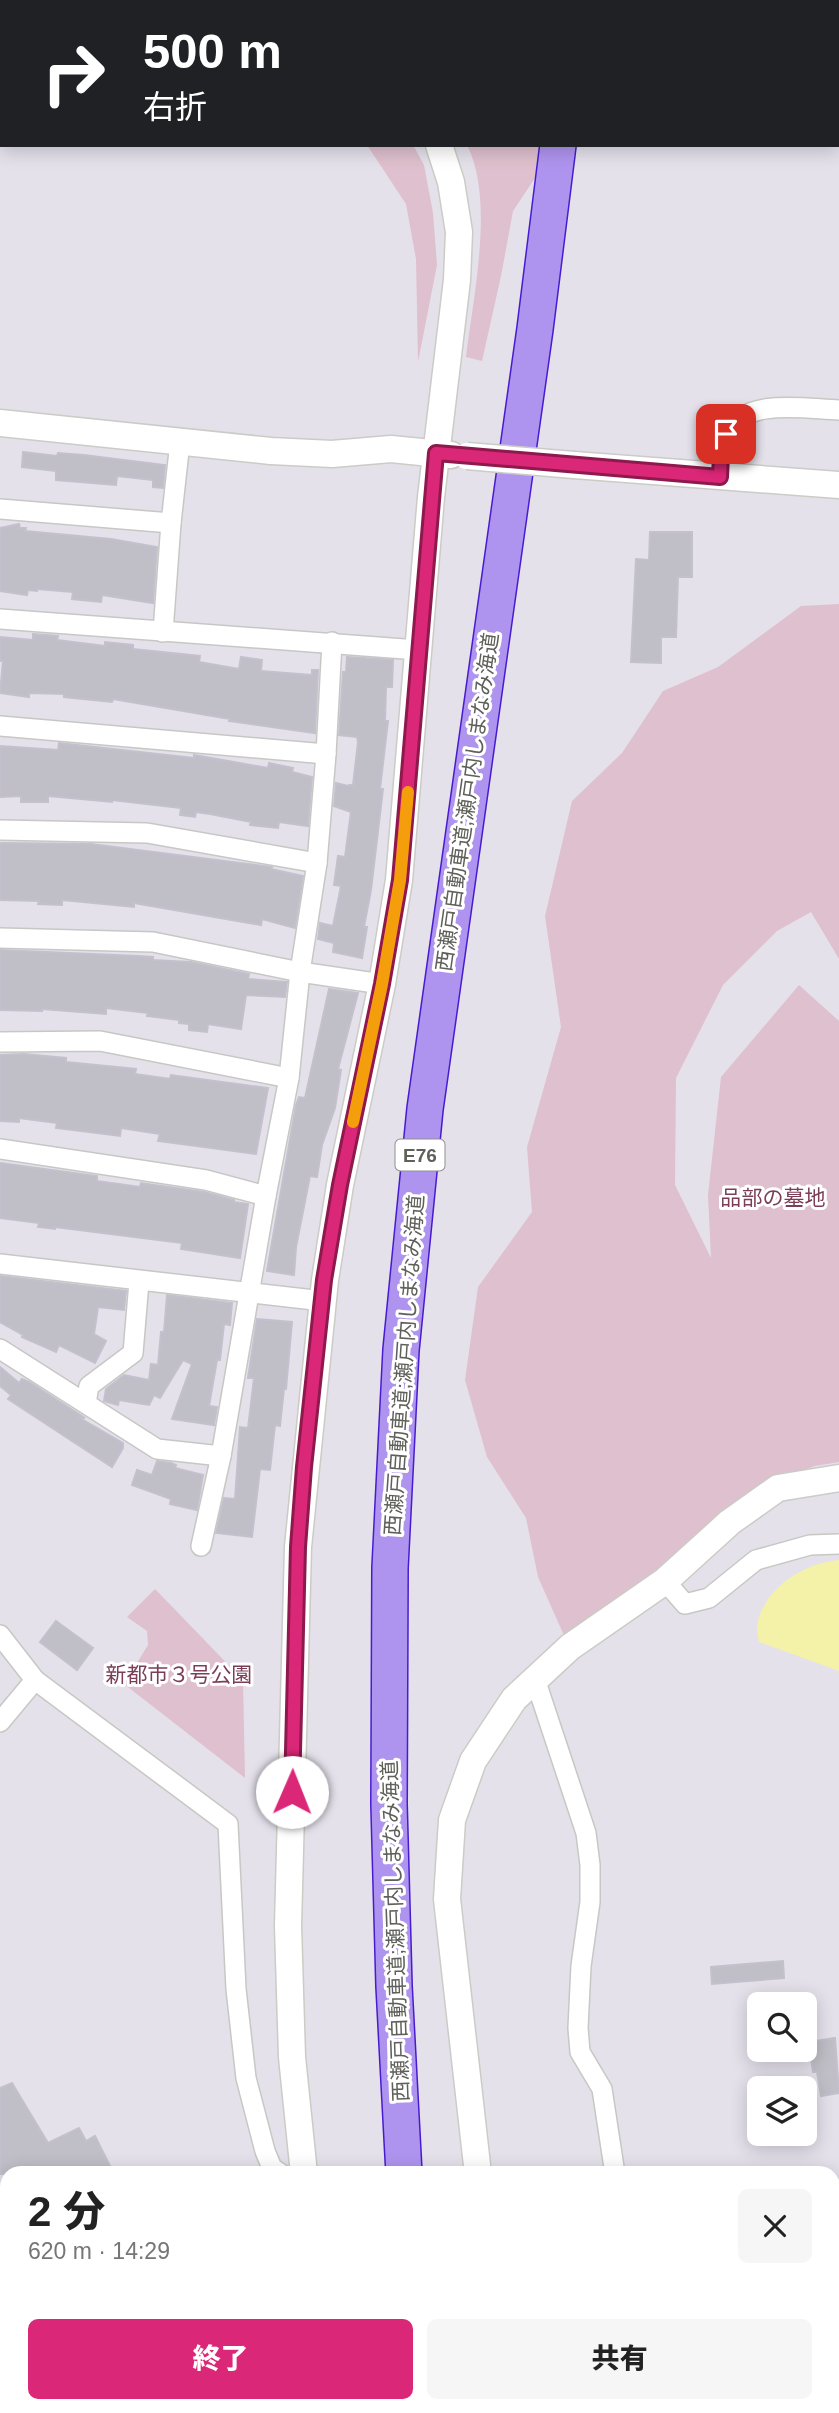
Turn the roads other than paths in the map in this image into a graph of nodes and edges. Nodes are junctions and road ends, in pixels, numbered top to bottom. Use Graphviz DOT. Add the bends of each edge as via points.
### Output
graph roads {
  1 [pos="440,147"];
  2 [pos="558,147"];
  3 [pos="839,410"];
  4 [pos="0,424"];
  5 [pos="180,442"];
  6 [pos="436,453"];
  7 [pos="720,477"];
  8 [pos="839,485"];
  9 [pos="0,509"];
  10 [pos="171,523"];
  11 [pos="0,619"];
  12 [pos="163,632"];
  13 [pos="331,642"];
  14 [pos="418,650"];
  15 [pos="0,726"];
  16 [pos="326,754"];
  17 [pos="0,830"];
  18 [pos="317,863"];
  19 [pos="0,938"];
  20 [pos="300,972"];
  21 [pos="382,984"];
  22 [pos="0,1042"];
  23 [pos="289,1078"];
  24 [pos="0,1149"];
  25 [pos="266,1196"];
  26 [pos="0,1264"];
  27 [pos="139,1282"];
  28 [pos="250,1294"];
  29 [pos="323,1301"];
  30 [pos="0,1349"];
  31 [pos="86,1404"];
  32 [pos="220,1456"];
  33 [pos="839,1478"];
  34 [pos="839,1544"];
  35 [pos="201,1546"];
  36 [pos="665,1581"];
  37 [pos="0,1635"];
  38 [pos="535,1679"];
  39 [pos="35,1680"];
  40 [pos="0,1722"];
  41 [pos="271,2166"];
  42 [pos="303,2166"];
  43 [pos="404,2166"];
  44 [pos="477,2166"];
  45 [pos="614,2166"];
  1 -- 6 [label="street" via="459,232"];
  2 -- 43 [label="highway, 西瀬戸自動車道;瀬戸内しまなみ海道 / E76" via="425,1109 401,1350 390,1568 389,1804"];
  3 -- 7 [label="street" via="767,409 741,416 726,434"];
  4 -- 5 [label="street"];
  5 -- 6 [label="street" via="332,454 391,449"];
  5 -- 10 [label="street"];
  6 -- 7 [label="street, bridge"];
  6 -- 14 [label="street"];
  7 -- 8 [label="street"];
  9 -- 10 [label="street"];
  10 -- 12 [label="street"];
  11 -- 12 [label="street"];
  12 -- 13 [label="street"];
  13 -- 14 [label="street"];
  13 -- 16 [label="street"];
  14 -- 21 [label="street" via="400,880"];
  15 -- 16 [label="street"];
  16 -- 18 [label="street"];
  17 -- 18 [label="street" via="147,833"];
  18 -- 20 [label="street"];
  19 -- 20 [label="street" via="153,942"];
  20 -- 21 [label="street"];
  20 -- 23 [label="street"];
  21 -- 29 [label="street" via="340,1185"];
  22 -- 23 [label="street" via="100,1041"];
  23 -- 25 [label="street"];
  24 -- 25 [label="street" via="206,1180"];
  25 -- 28 [label="street"];
  26 -- 27 [label="street"];
  27 -- 28 [label="street"];
  27 -- 31 [label="street" via="133,1353 89,1386"];
  28 -- 29 [label="street"];
  28 -- 32 [label="street"];
  29 -- 42 [label="street" via="298,1547 288,1926 292,2057"];
  30 -- 31 [label="street"];
  31 -- 32 [label="street" via="156,1449"];
  32 -- 35 [label="street"];
  33 -- 36 [label="street" via="778,1488 730,1522"];
  34 -- 36 [label="street" via="810,1545 756,1560 709,1598 685,1604"];
  36 -- 38 [label="street" via="570,1647"];
  37 -- 39 [label="street"];
  38 -- 44 [label="street" via="514,1699 473,1760 452,1820 447,1899"];
  38 -- 45 [label="street" via="586,1833 590,1902 581,1966 580,2052 602,2089"];
  39 -- 40 [label="street"];
  39 -- 41 [label="street" via="228,1824 236,1989 246,2078"];
}
